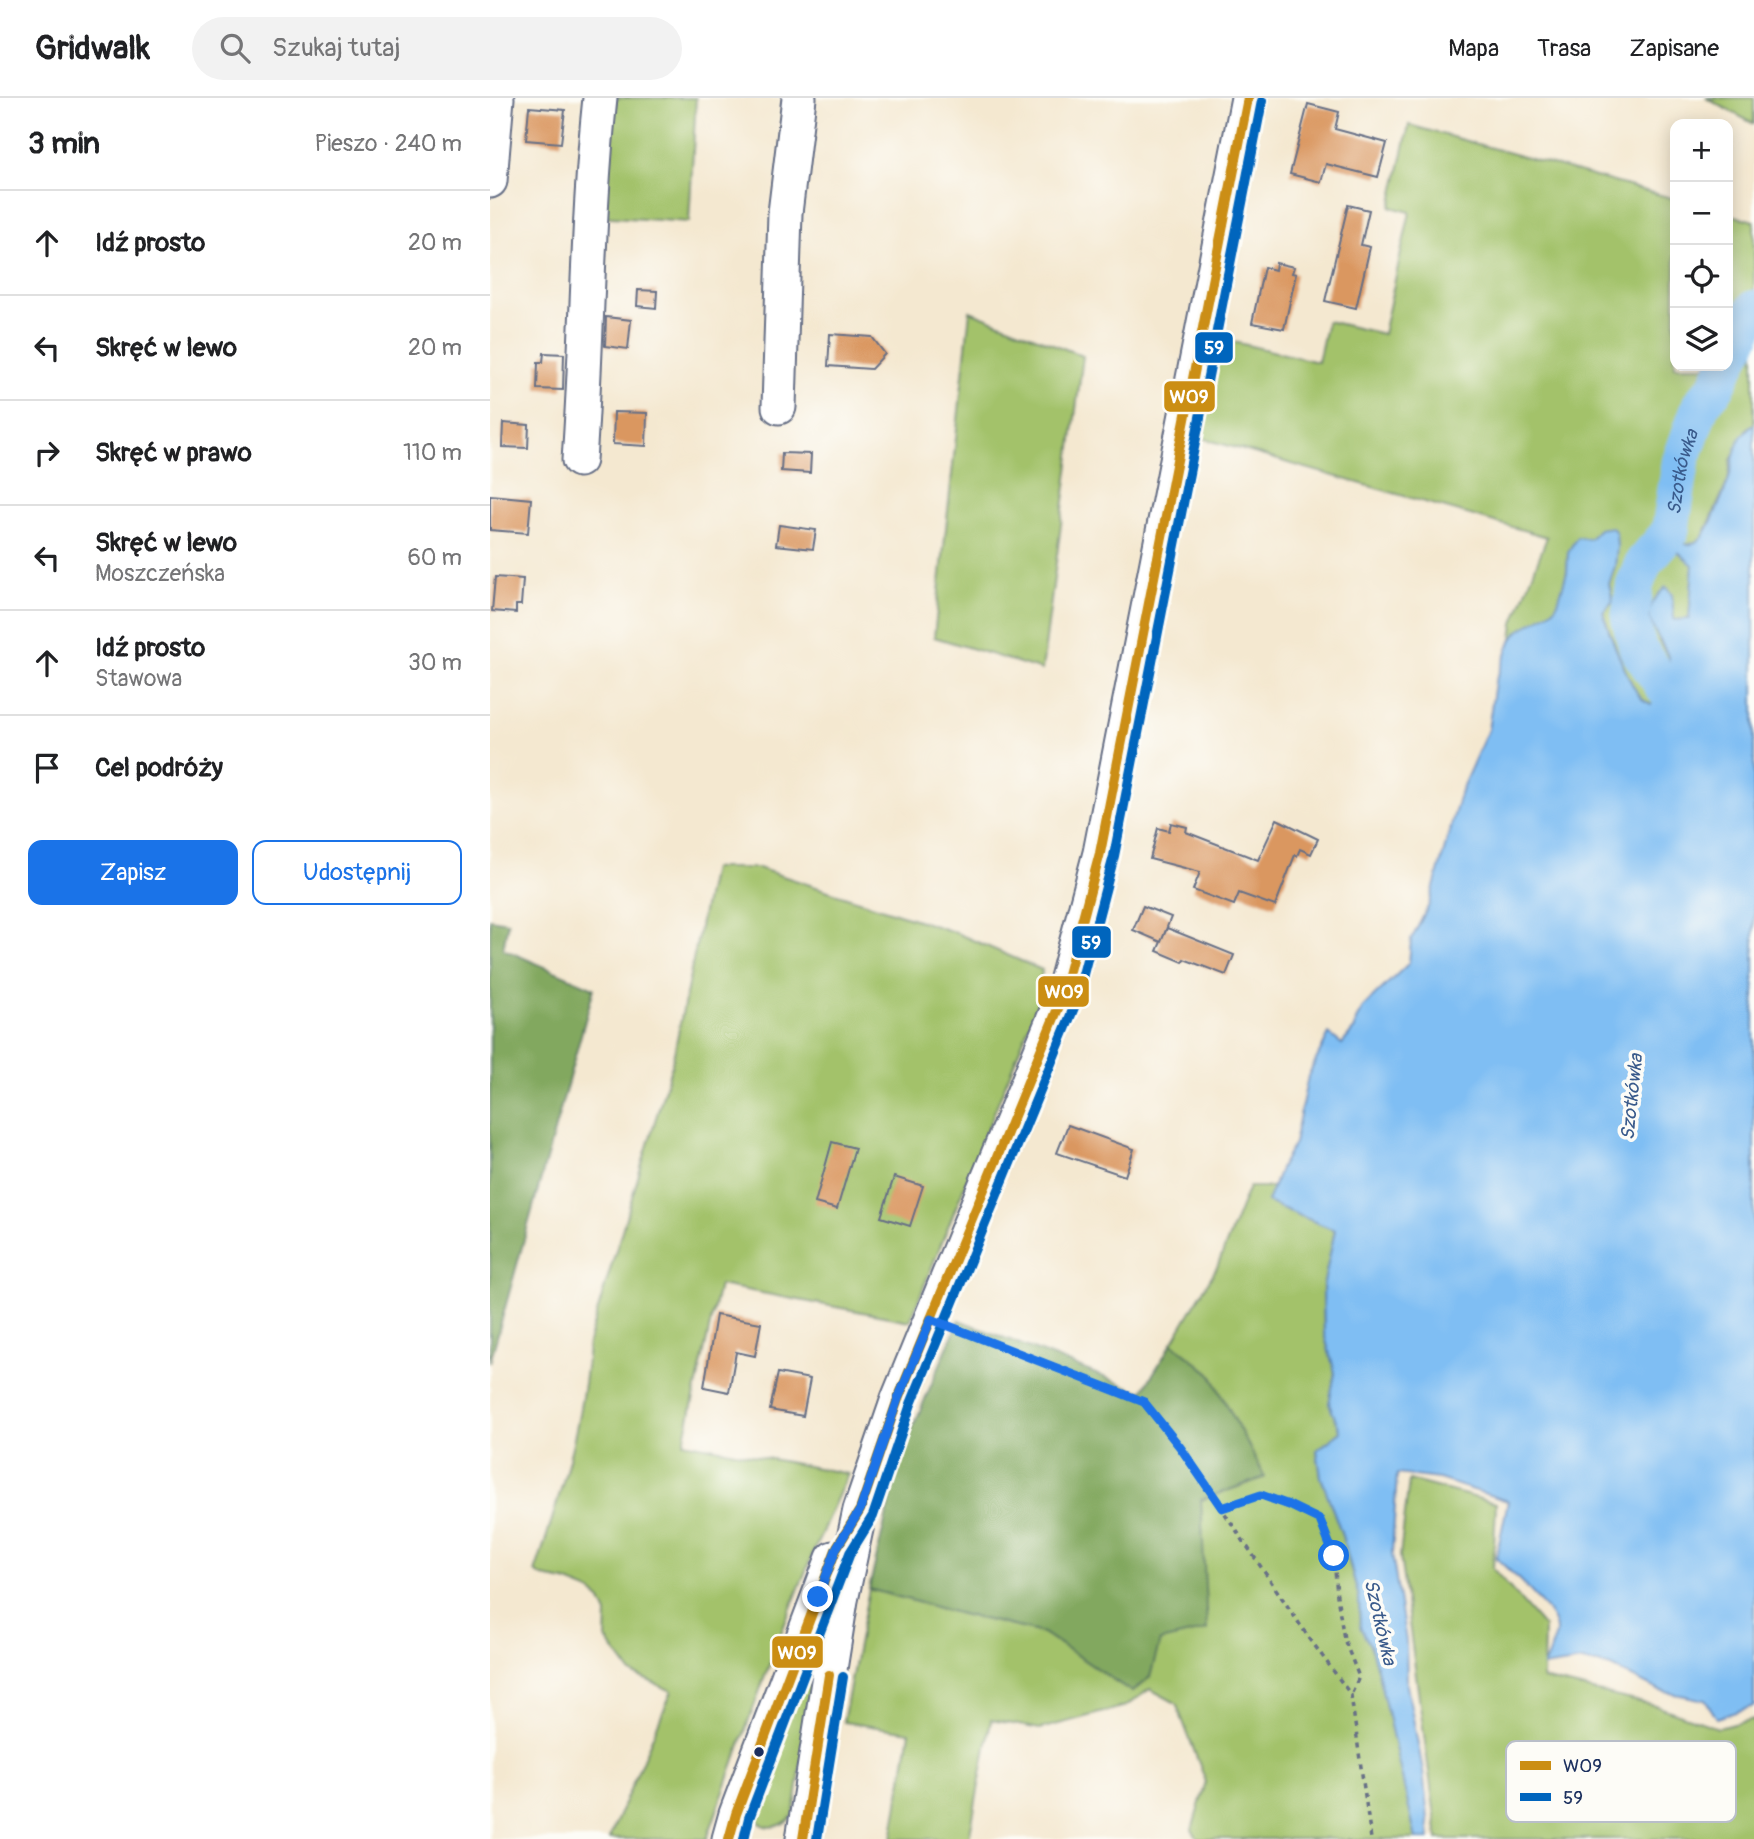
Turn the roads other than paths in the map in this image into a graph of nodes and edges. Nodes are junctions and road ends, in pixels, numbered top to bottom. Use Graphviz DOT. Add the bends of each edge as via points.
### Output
graph roads {
  1 [pos="498,98"];
  2 [pos="600,98"];
  3 [pos="799,98"];
  4 [pos="1248,98"];
  5 [pos="490,181"];
  6 [pos="779,407"];
  7 [pos="579,460"];
  8 [pos="860,1510"];
  9 [pos="729,1839"];
  10 [pos="803,1839"];
  1 -- 5 [label="street"];
  2 -- 7 [label="street"];
  3 -- 6 [label="street" via="785,213"];
  4 -- 8 [label="street" via="1100,853 1061,1001 898,1399"];
  8 -- 9 [label="street" via="837,1547"];
  8 -- 10 [label="street"];
}
